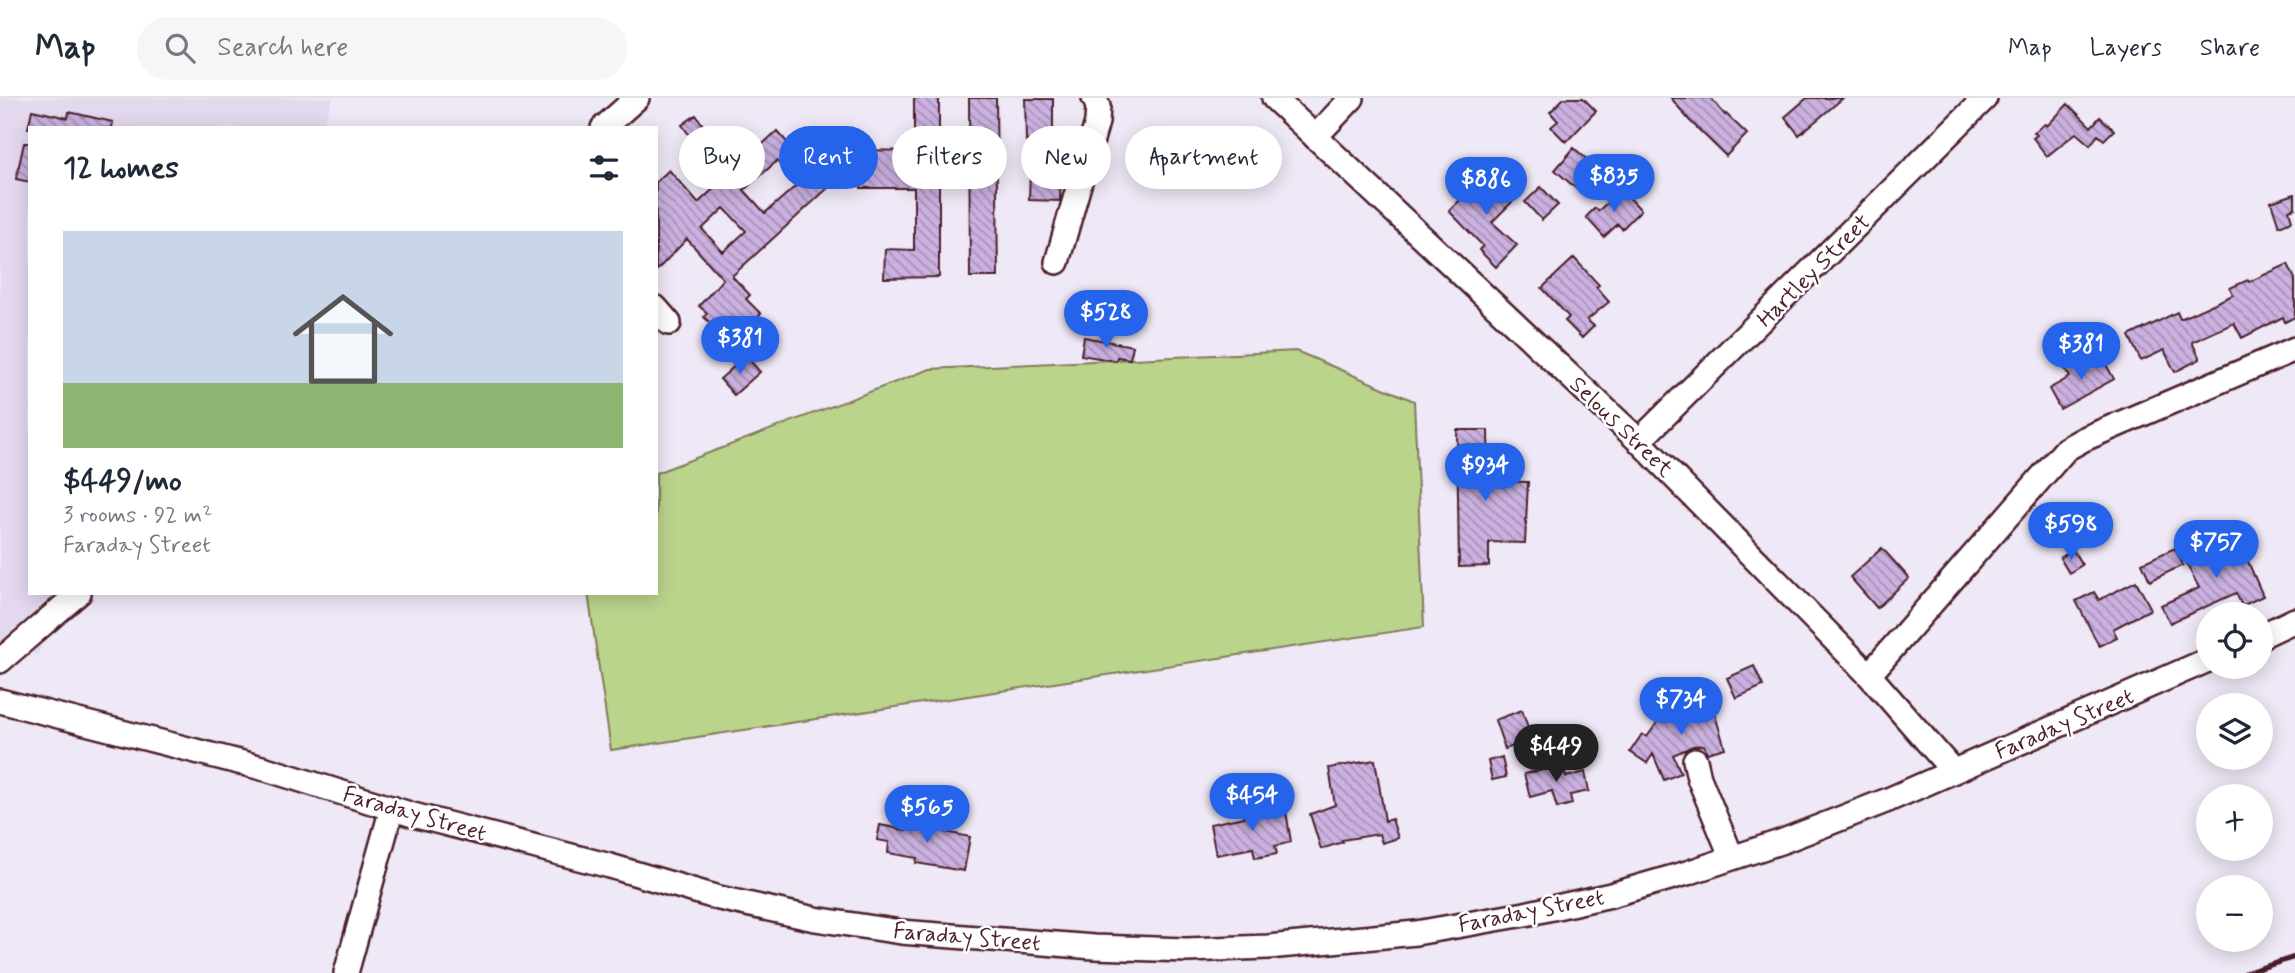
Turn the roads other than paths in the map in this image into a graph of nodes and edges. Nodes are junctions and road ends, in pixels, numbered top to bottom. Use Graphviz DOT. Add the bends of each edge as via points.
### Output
graph roads {
  1 [pos="637,98"];
  2 [pos="1094,98"];
  3 [pos="1274,98"];
  4 [pos="1352,98"];
  5 [pos="1985,98"];
  6 [pos="605,126"];
  7 [pos="1315,137"];
  8 [pos="1057,262"];
  9 [pos="2295,349"];
  10 [pos="1639,441"];
  11 [pos="77,595"];
  12 [pos="2295,620"];
  13 [pos="2273,630"];
  14 [pos="0,661"];
  15 [pos="2196,665"];
  16 [pos="1869,675"];
  17 [pos="0,701"];
  18 [pos="1695,760"];
  19 [pos="1952,771"];
  20 [pos="392,808"];
  21 [pos="1732,858"];
  22 [pos="346,973"];
  1 -- 6 [label="street"];
  2 -- 8 [label="street" via="1097,122"];
  3 -- 7 [label="street, Selous Street"];
  4 -- 7 [label="street"];
  5 -- 10 [label="street, Hartley Street"];
  7 -- 10 [label="street, Selous Street"];
  9 -- 16 [label="street" via="2066,449"];
  10 -- 16 [label="street, Selous Street"];
  11 -- 14 [label="street"];
  12 -- 13 [label="street"];
  15 -- 19 [label="street, Faraday Street"];
  16 -- 19 [label="street, Selous Street"];
  17 -- 20 [label="street, Faraday Street" via="266,769"];
  18 -- 21 [label="street"];
  19 -- 21 [label="street, Faraday Street"];
  20 -- 21 [label="street, Faraday Street" via="719,898 815,919 901,932 1108,948 1268,947 1416,933 1611,895"];
  20 -- 22 [label="street"];
}
